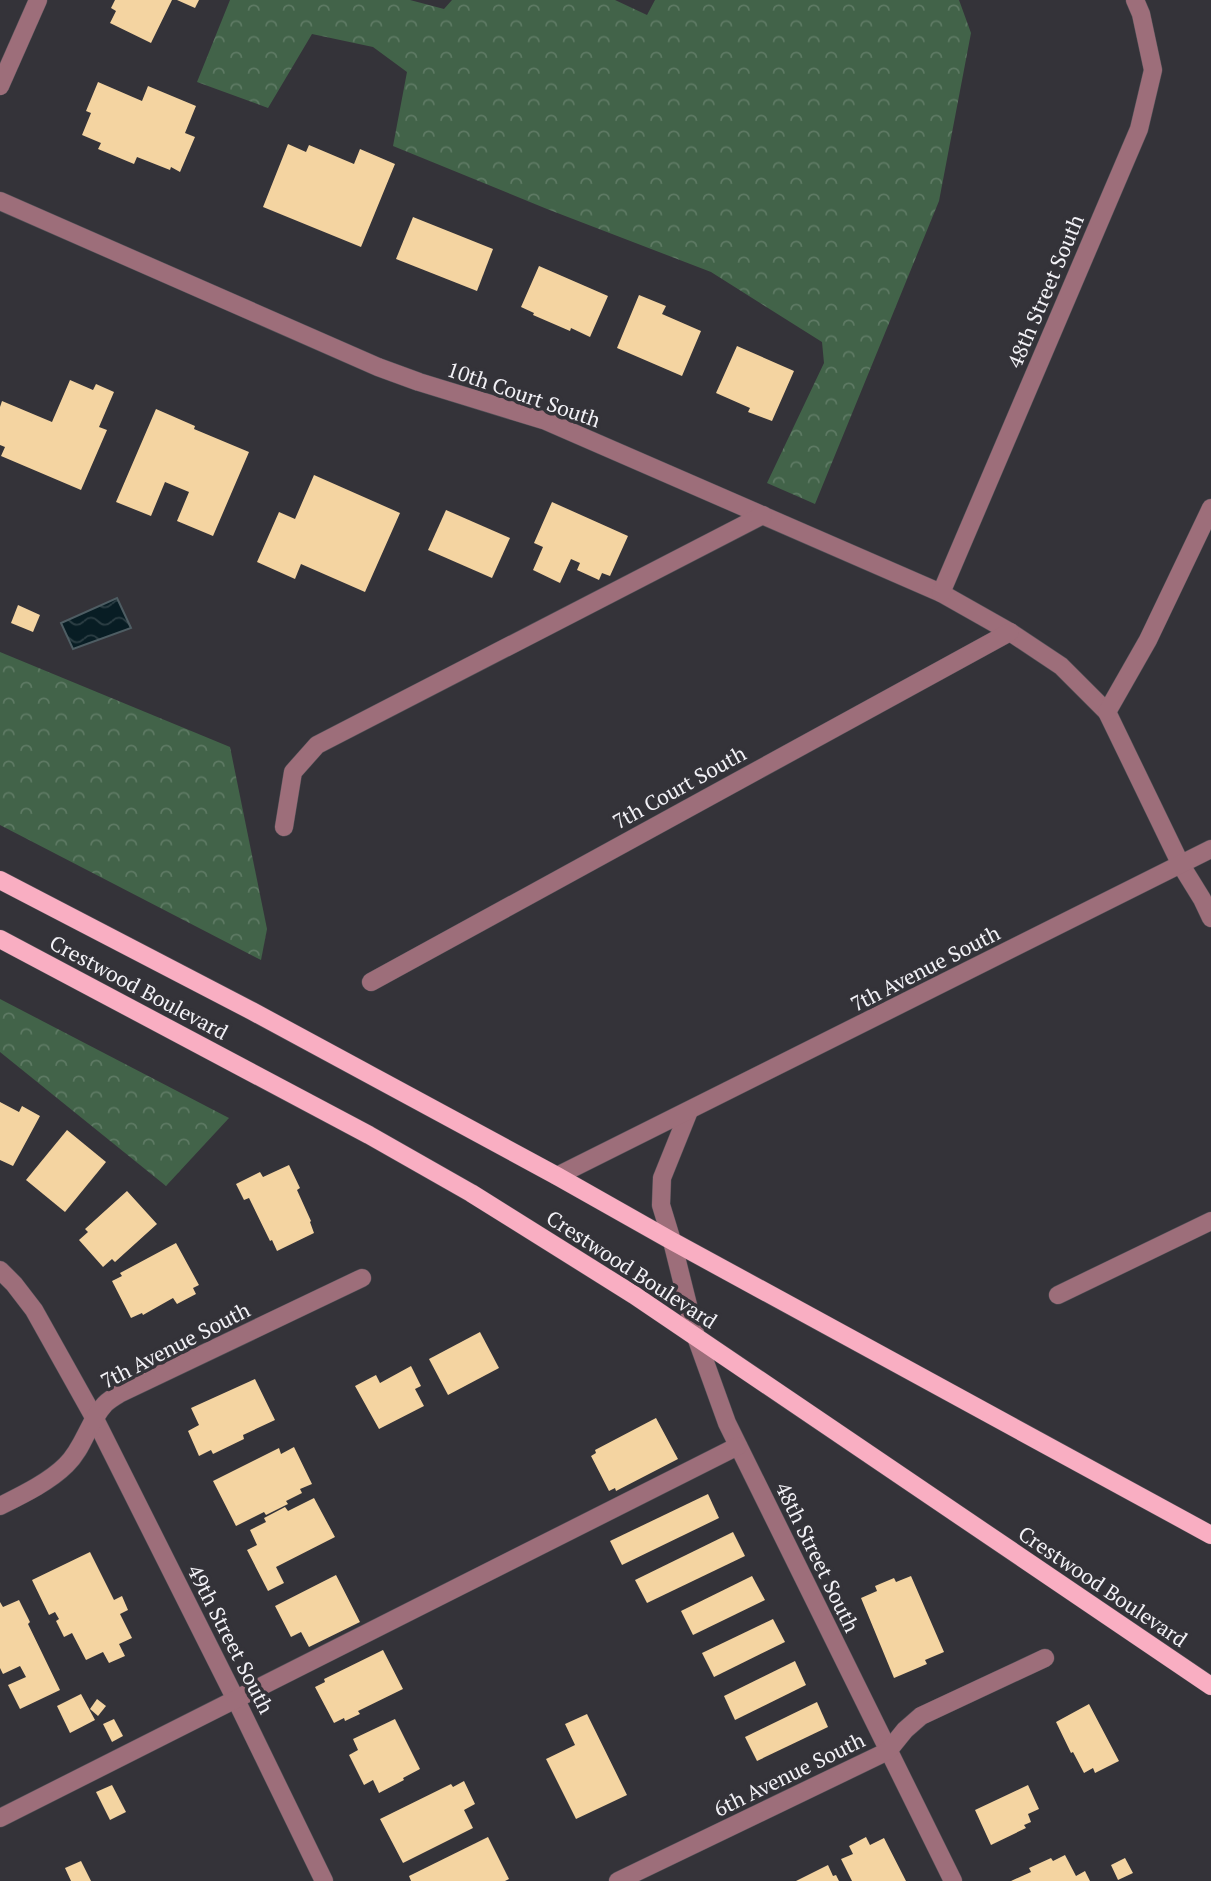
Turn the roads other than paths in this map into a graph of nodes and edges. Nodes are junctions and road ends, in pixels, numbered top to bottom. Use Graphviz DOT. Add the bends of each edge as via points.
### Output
graph roads {
  1 [pos="38,0"];
  2 [pos="1135,0"];
  3 [pos="0,86"];
  4 [pos="0,201"];
  5 [pos="1211,508"];
  6 [pos="763,515"];
  7 [pos="942,593"];
  8 [pos="1010,632"];
  9 [pos="1107,712"];
  10 [pos="284,827"];
  11 [pos="1211,849"];
  12 [pos="1181,865"];
  13 [pos="0,880"];
  14 [pos="1211,918"];
  15 [pos="0,939"];
  16 [pos="370,982"];
  17 [pos="689,1111"];
  18 [pos="557,1176"];
  19 [pos="1211,1221"];
  20 [pos="673,1241"];
  21 [pos="0,1269"];
  22 [pos="362,1278"];
  23 [pos="1058,1295"];
  24 [pos="696,1337"];
  25 [pos="95,1419"];
  26 [pos="738,1446"];
  27 [pos="0,1506"];
  28 [pos="1211,1535"];
  29 [pos="1045,1658"];
  30 [pos="1210,1686"];
  31 [pos="236,1700"];
  32 [pos="888,1751"];
  33 [pos="0,1818"];
  34 [pos="324,1881"];
  35 [pos="618,1881"];
  36 [pos="953,1881"];
  1 -- 3 [label="street"];
  2 -- 7 [label="street, 48th Street South" via="1153,70 1139,129"];
  4 -- 6 [label="street, 10th Court South" via="379,367 546,421"];
  5 -- 9 [label="street" via="1148,640"];
  6 -- 7 [label="street, 10th Court South"];
  6 -- 10 [label="street" via="317,746 293,772"];
  7 -- 8 [label="street, 10th Court South"];
  8 -- 9 [label="street, 10th Court South" via="1062,666"];
  8 -- 16 [label="street, 7th Court South"];
  9 -- 12 [label="street, 10th Court South"];
  11 -- 12 [label="street, 7th Avenue South"];
  12 -- 14 [label="street, 10th Court South"];
  12 -- 17 [label="street, 7th Avenue South"];
  13 -- 18 [label="main road, Crestwood Boulevard"];
  15 -- 24 [label="main road, Crestwood Boulevard" via="471,1193"];
  17 -- 18 [label="street, 7th Avenue South"];
  17 -- 20 [label="street" via="662,1178 661,1205"];
  18 -- 20 [label="main road, Crestwood Boulevard"];
  19 -- 23 [label="street"];
  20 -- 24 [label="street, 48th Street South"];
  20 -- 28 [label="main road, Crestwood Boulevard"];
  21 -- 25 [label="street, 49th Street South" via="34,1310"];
  22 -- 25 [label="street, 7th Avenue South" via="119,1394"];
  24 -- 26 [label="street, 48th Street South"];
  24 -- 30 [label="main road, Crestwood Boulevard"];
  25 -- 27 [label="street, 7th Avenue South" via="66,1465"];
  25 -- 31 [label="street, 49th Street South"];
  26 -- 31 [label="street"];
  26 -- 32 [label="street, 48th Street South"];
  29 -- 32 [label="street, 6th Avenue South" via="921,1716"];
  31 -- 33 [label="street"];
  31 -- 34 [label="street, 49th Street South"];
  32 -- 35 [label="street, 6th Avenue South"];
  32 -- 36 [label="street, 48th Street South"];
}
